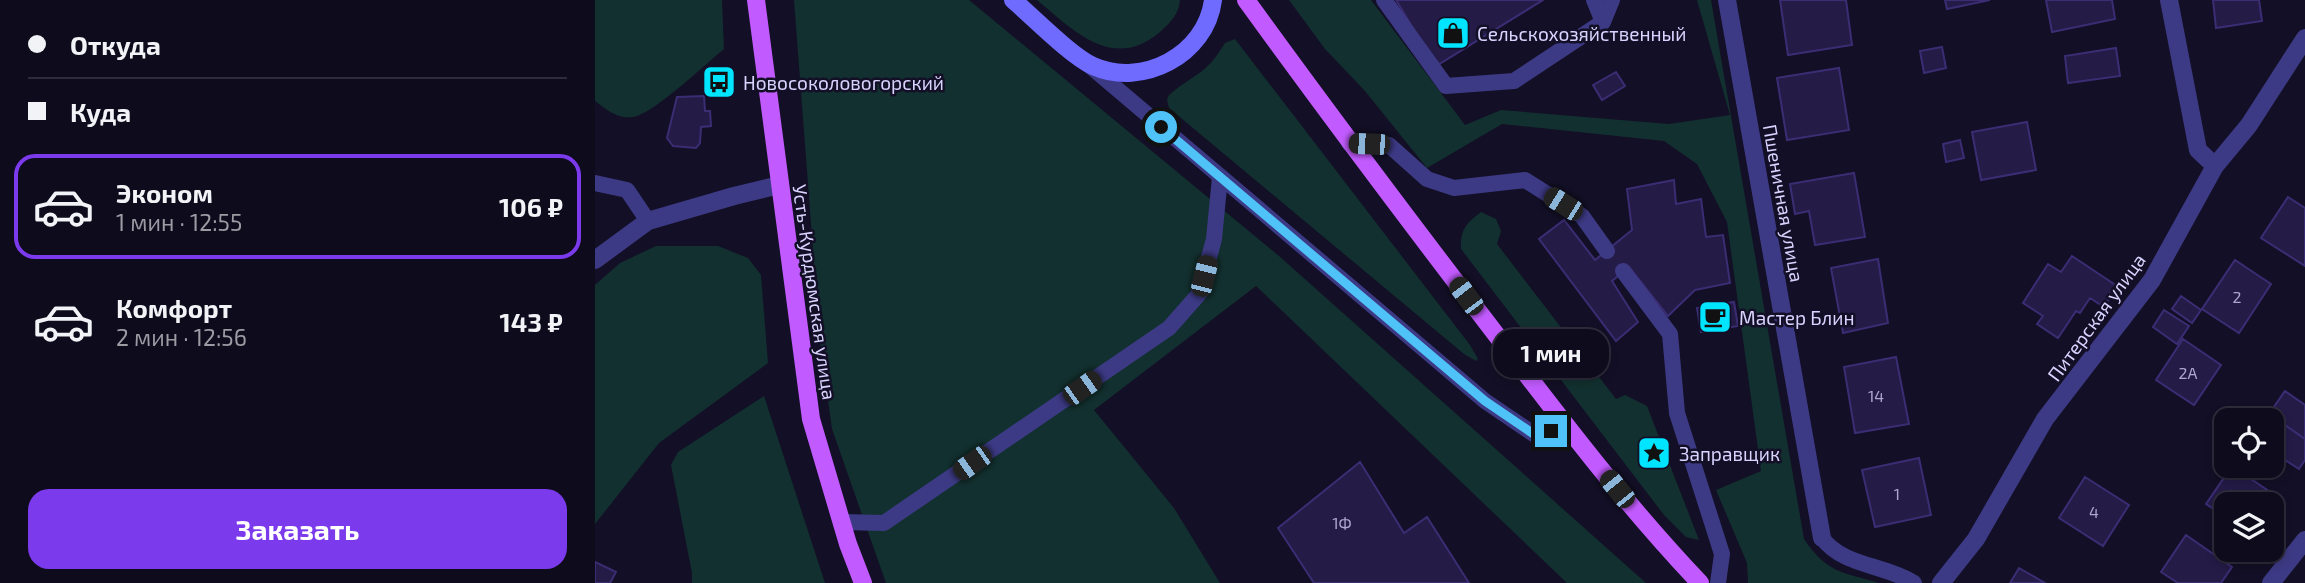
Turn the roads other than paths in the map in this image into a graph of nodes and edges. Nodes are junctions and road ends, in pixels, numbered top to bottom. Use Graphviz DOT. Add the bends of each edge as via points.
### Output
graph roads {
  1 [pos="756,0"];
  2 [pos="1013,0"];
  3 [pos="1213,0"];
  4 [pos="1246,0"];
  5 [pos="1384,0"];
  6 [pos="1594,0"];
  7 [pos="1612,0"];
  8 [pos="1727,0"];
  9 [pos="2169,0"];
  10 [pos="1603,22"];
  11 [pos="2305,38"];
  12 [pos="1082,60"];
  13 [pos="1349,143"];
  14 [pos="2215,166"];
  15 [pos="1220,177"];
  16 [pos="595,183"];
  17 [pos="779,186"];
  18 [pos="648,221"];
  19 [pos="1607,250"];
  20 [pos="595,260"];
  21 [pos="1623,271"];
  22 [pos="1566,428"];
  23 [pos="842,522"];
  24 [pos="1822,538"];
  25 [pos="2305,540"];
  26 [pos="863,583"];
  27 [pos="1700,583"];
  28 [pos="1718,583"];
  29 [pos="1914,583"];
  30 [pos="1941,583"];
  31 [pos="2271,583"];
  1 -- 17 [label="main road, Усть-Курдюмская улица"];
  2 -- 12 [label="main road"];
  3 -- 12 [label="main road" via="1193,43 1156,69 1124,73"];
  4 -- 13 [label="main road"];
  5 -- 10 [label="lane" via="1446,86 1514,81"];
  6 -- 10 [label="lane"];
  7 -- 10 [label="lane"];
  8 -- 24 [label="street, Пшеничная улица"];
  9 -- 14 [label="street" via="2198,150"];
  11 -- 14 [label="street, Питерская улица" via="2249,125"];
  12 -- 15 [label="lane"];
  13 -- 19 [label="lane" via="1389,145 1427,179 1454,188 1525,180 1581,216"];
  13 -- 22 [label="main road"];
  14 -- 30 [label="street, Питерская улица" via="2152,280 2045,419 1976,539"];
  15 -- 22 [label="lane" via="1485,401 1535,435"];
  15 -- 23 [label="lane" via="1214,239 1199,295 1169,328 884,523"];
  16 -- 18 [label="lane" via="627,190"];
  17 -- 18 [label="street"];
  17 -- 23 [label="main road, Усть-Курдюмская улица" via="811,419"];
  18 -- 20 [label="street"];
  21 -- 28 [label="lane" via="1670,334 1677,413 1722,554"];
  22 -- 27 [label="main road" via="1650,531"];
  23 -- 26 [label="main road, Усть-Курдюмская улица"];
  24 -- 29 [label="lane" via="1843,556"];
  25 -- 31 [label="street"];
}
